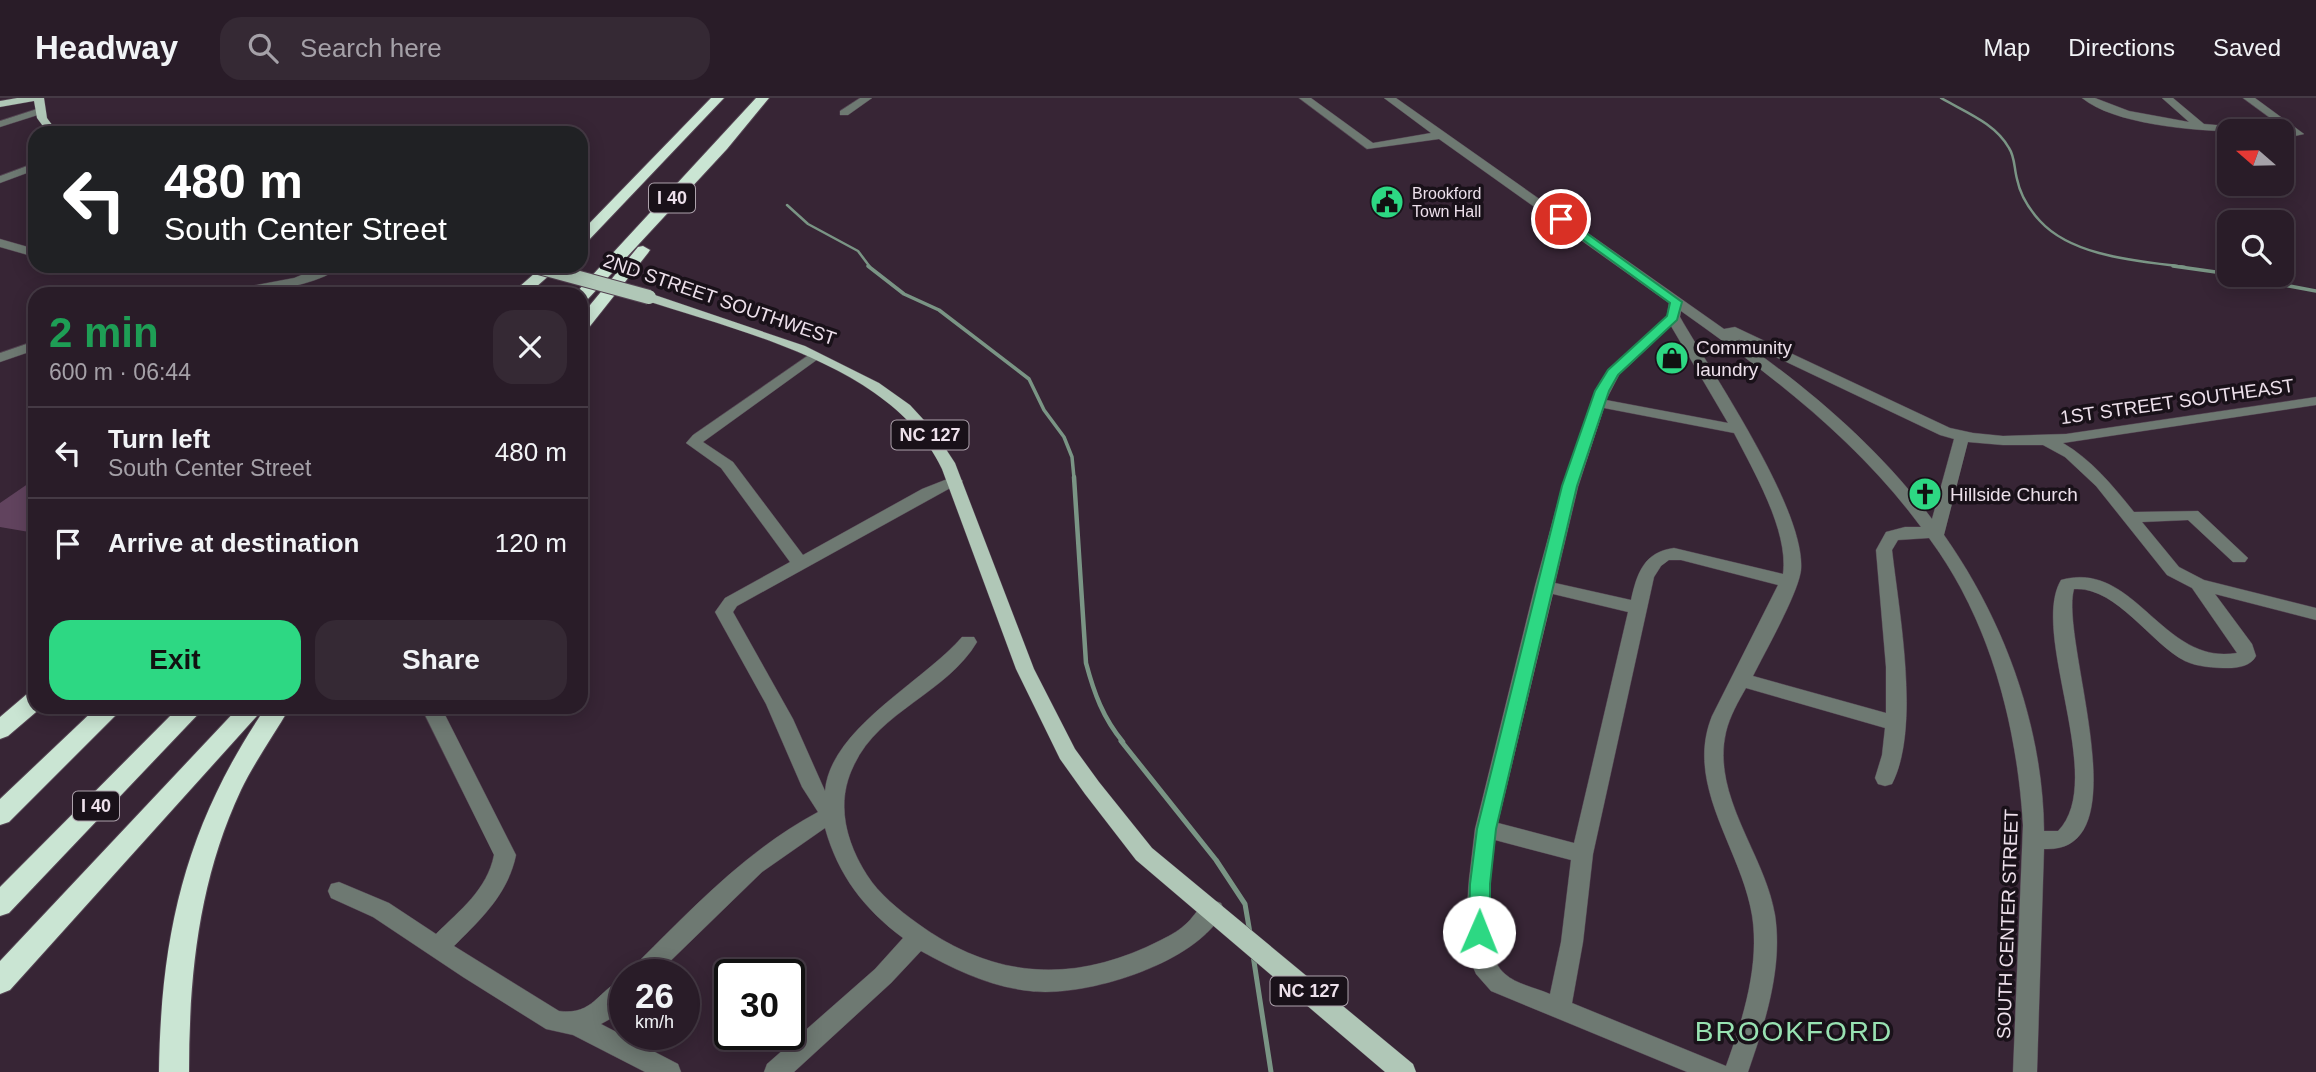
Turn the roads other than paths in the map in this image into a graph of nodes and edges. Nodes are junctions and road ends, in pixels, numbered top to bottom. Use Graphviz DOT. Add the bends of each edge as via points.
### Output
graph roads {
  1 [pos="37,98"];
  2 [pos="718,98"];
  3 [pos="763,98"];
  4 [pos="867,98"];
  5 [pos="1304,98"];
  6 [pos="1389,98"];
  7 [pos="2087,98"];
  8 [pos="2167,98"];
  9 [pos="2248,98"];
  10 [pos="0,104"];
  11 [pos="40,111"];
  12 [pos="844,113"];
  13 [pos="2280,119"];
  14 [pos="0,124"];
  15 [pos="49,126"];
  16 [pos="2200,126"];
  17 [pos="2217,128"];
  18 [pos="2294,128"];
  19 [pos="2294,134"];
  20 [pos="1441,135"];
  21 [pos="707,161"];
  22 [pos="28,169"];
  23 [pos="0,180"];
  24 [pos="588,233"];
  25 [pos="0,243"];
  26 [pos="28,251"];
  27 [pos="317,273"];
  28 [pos="544,273"];
  29 [pos="547,273"];
  30 [pos="561,273"];
  31 [pos="266,287"];
  32 [pos="528,287"];
  33 [pos="534,287"];
  34 [pos="588,289"];
  35 [pos="1674,310"];
  36 [pos="588,318"];
  37 [pos="1700,318"];
  38 [pos="28,348"];
  39 [pos="813,356"];
  40 [pos="0,358"];
  41 [pos="2316,401"];
  42 [pos="1598,403"];
  43 [pos="1736,429"];
  44 [pos="1962,437"];
  45 [pos="2043,439"];
  46 [pos="955,481"];
  47 [pos="2133,517"];
  48 [pos="1937,533"];
  49 [pos="2239,558"];
  50 [pos="801,565"];
  51 [pos="1787,580"];
  52 [pos="2198,584"];
  53 [pos="1544,586"];
  54 [pos="1637,608"];
  55 [pos="2316,614"];
  56 [pos="968,642"];
  57 [pos="1741,680"];
  58 [pos="28,693"];
  59 [pos="28,707"];
  60 [pos="0,714"];
  61 [pos="105,714"];
  62 [pos="186,714"];
  63 [pos="247,714"];
  64 [pos="274,714"];
  65 [pos="434,714"];
  66 [pos="1895,723"];
  67 [pos="0,730"];
  68 [pos="1885,778"];
  69 [pos="833,814"];
  70 [pos="0,815"];
  71 [pos="1486,829"];
  72 [pos="2035,840"];
  73 [pos="1582,854"];
  74 [pos="339,891"];
  75 [pos="0,905"];
  76 [pos="1213,910"];
  77 [pos="919,937"];
  78 [pos="438,947"];
  79 [pos="657,959"];
  80 [pos="0,981"];
  81 [pos="609,1004"];
  82 [pos="1559,1010"];
  83 [pos="575,1024"];
  84 [pos="174,1072"];
  85 [pos="669,1072"];
  86 [pos="776,1072"];
  87 [pos="1404,1072"];
  88 [pos="1716,1072"];
  89 [pos="1736,1072"];
  90 [pos="2025,1072"];
  1 -- 10 [label="main road"];
  1 -- 11 [label="main road"];
  2 -- 24 [label="highway, I 40"];
  3 -- 21 [label="highway, I 40"];
  4 -- 12 [label="street"];
  5 -- 20 [label="street" via="1371,147"];
  6 -- 20 [label="street, SOUTH CENTER STREET"];
  7 -- 16 [label="street" via="2135,115"];
  8 -- 16 [label="street"];
  9 -- 13 [label="street"];
  11 -- 14 [label="street"];
  11 -- 15 [label="main road"];
  16 -- 17 [label="street"];
  18 -- 19 [label="street" via="2303,134"];
  20 -- 35 [label="street, SOUTH CENTER STREET"];
  21 -- 34 [label="highway, I 40"];
  21 -- 36 [label="highway" via="678,206"];
  22 -- 23 [label="street"];
  25 -- 26 [label="street"];
  27 -- 31 [label="street"];
  28 -- 32 [label="highway"];
  29 -- 33 [label="highway"];
  30 -- 39 [label="main road, 2ND STREET SOUTHWEST / NC 127, bridge" via="649,297"];
  35 -- 37 [label="street, SOUTH CENTER STREET"];
  35 -- 42 [label="street" via="1613,373"];
  35 -- 43 [label="street"];
  37 -- 44 [label="street, 1ST STREET SOUTHEAST"];
  37 -- 48 [label="street, SOUTH CENTER STREET" via="1844,428"];
  38 -- 40 [label="street"];
  39 -- 46 [label="main road, 2ND STREET SOUTHWEST / NC 127" via="876,387 907,411 929,433"];
  39 -- 50 [label="street" via="694,443 727,465"];
  41 -- 45 [label="street, 1ST STREET SOUTHEAST" via="2119,432"];
  42 -- 43 [label="street"];
  42 -- 53 [label="street"];
  43 -- 51 [label="street" via="1761,473 1787,536 1792,565"];
  44 -- 45 [label="street, 1ST STREET SOUTHEAST"];
  44 -- 48 [label="street"];
  45 -- 47 [label="street, 1ST STREET SOUTHEAST" via="2090,471"];
  46 -- 50 [label="street"];
  46 -- 76 [label="main road, 2ND STREET SOUTHWEST / NC 127" via="1025,669 1052,726 1084,777 1144,854"];
  47 -- 49 [label="street" via="2192,515"];
  47 -- 52 [label="street, 1ST STREET SOUTHEAST" via="2173,571"];
  48 -- 66 [label="street" via="1905,532 1892,537 1884,550"];
  48 -- 72 [label="street, SOUTH CENTER STREET" via="1972,592 2005,671 2025,742"];
  50 -- 69 [label="street" via="731,602 724,612 791,733 811,789"];
  51 -- 54 [label="street" via="1670,553 1650,565"];
  51 -- 57 [label="street"];
  52 -- 55 [label="street"];
  52 -- 72 [label="street" via="2245,649 2247,656 2241,661 2193,656 2097,586 2075,582 2063,588 2062,624 2084,764 2084,792 2081,812 2068,835"];
  53 -- 54 [label="street"];
  53 -- 71 [label="street"];
  54 -- 73 [label="street"];
  56 -- 69 [label="street" via="951,663 887,714 853,749 836,785"];
  57 -- 66 [label="street"];
  57 -- 89 [label="street" via="1722,715 1714,757 1724,809 1760,897 1765,926 1760,983"];
  58 -- 60 [label="highway"];
  59 -- 67 [label="highway"];
  61 -- 70 [label="highway"];
  62 -- 75 [label="highway, I 40"];
  63 -- 80 [label="highway"];
  64 -- 84 [label="highway" via="222,804 192,889 175,989"];
  65 -- 78 [label="street" via="505,855 496,886"];
  66 -- 68 [label="street" via="1893,761"];
  69 -- 77 [label="street" via="841,848 858,881 888,915"];
  69 -- 79 [label="street" via="757,862"];
  71 -- 73 [label="street"];
  71 -- 82 [label="street" via="1479,951 1484,966 1499,984"];
  72 -- 90 [label="street, SOUTH CENTER STREET"];
  73 -- 82 [label="street"];
  74 -- 78 [label="street" via="381,910"];
  76 -- 77 [label="street" via="1189,936 1146,957 1063,981 1007,978 950,956"];
  76 -- 87 [label="main road, NC 127"];
  77 -- 86 [label="street" via="883,976"];
  78 -- 83 [label="street" via="555,1021"];
  81 -- 83 [label="street"];
  82 -- 88 [label="street"];
  83 -- 85 [label="street"];
}
